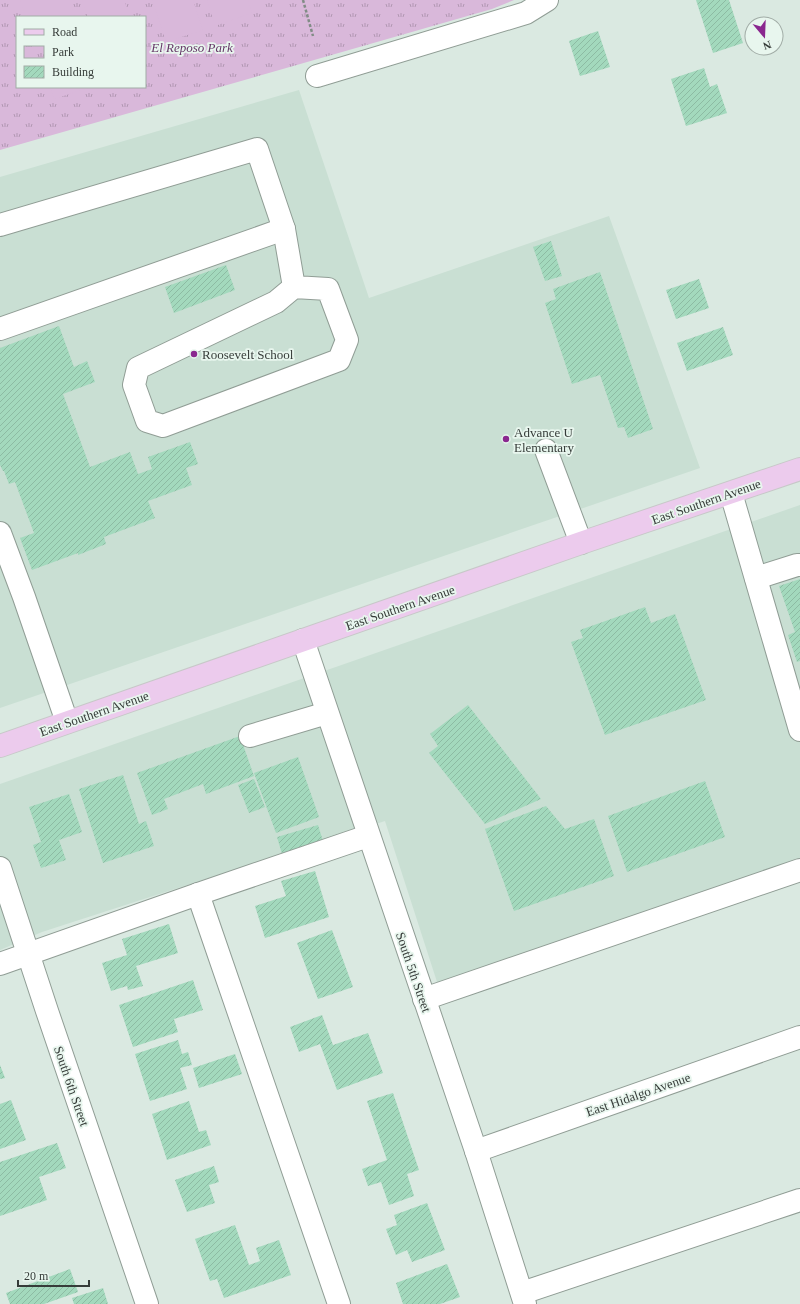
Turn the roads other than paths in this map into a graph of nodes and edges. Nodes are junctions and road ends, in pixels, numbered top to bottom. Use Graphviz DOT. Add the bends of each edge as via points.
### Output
graph roads {
  1 [pos="547,0"];
  2 [pos="317,76"];
  3 [pos="0,225"];
  4 [pos="284,229"];
  5 [pos="294,286"];
  6 [pos="0,329"];
  7 [pos="546,450"];
  8 [pos="800,469"];
  9 [pos="731,493"];
  10 [pos="0,533"];
  11 [pos="582,543"];
  12 [pos="800,565"];
  13 [pos="756,578"];
  14 [pos="303,640"];
  15 [pos="327,713"];
  16 [pos="67,722"];
  17 [pos="800,730"];
  18 [pos="250,736"];
  19 [pos="0,746"];
  20 [pos="368,836"];
  21 [pos="0,868"];
  22 [pos="800,870"];
  23 [pos="198,894"];
  24 [pos="29,955"];
  25 [pos="0,964"];
  26 [pos="424,999"];
  27 [pos="800,1037"];
  28 [pos="476,1151"];
  29 [pos="800,1200"];
  30 [pos="524,1298"];
  31 [pos="147,1304"];
  32 [pos="339,1304"];
  1 -- 2 [label="street" via="526,13"];
  3 -- 4 [label="street" via="257,149"];
  4 -- 5 [label="street"];
  4 -- 6 [label="street"];
  5 -- 5 [label="street" via="276,302 138,368 134,385 147,421 163,426 338,360 347,340 328,289"];
  7 -- 11 [label="street"];
  8 -- 9 [label="main road, East Southern Avenue"];
  9 -- 11 [label="main road, East Southern Avenue"];
  9 -- 13 [label="street"];
  10 -- 16 [label="street"];
  11 -- 14 [label="main road, East Southern Avenue"];
  12 -- 13 [label="street"];
  13 -- 17 [label="street"];
  14 -- 15 [label="street, South 5th Street"];
  14 -- 16 [label="main road, East Southern Avenue"];
  15 -- 18 [label="street"];
  15 -- 20 [label="street, South 5th Street"];
  16 -- 19 [label="main road, East Southern Avenue"];
  20 -- 23 [label="street"];
  20 -- 26 [label="street, South 5th Street"];
  21 -- 24 [label="street, South 6th Street"];
  22 -- 26 [label="street"];
  23 -- 24 [label="street"];
  23 -- 32 [label="street"];
  24 -- 25 [label="street"];
  24 -- 31 [label="street, South 6th Street"];
  26 -- 28 [label="street, South 5th Street"];
  27 -- 28 [label="street, East Hidalgo Avenue"];
  28 -- 30 [label="street, South 5th Street"];
  29 -- 30 [label="street"];
}
